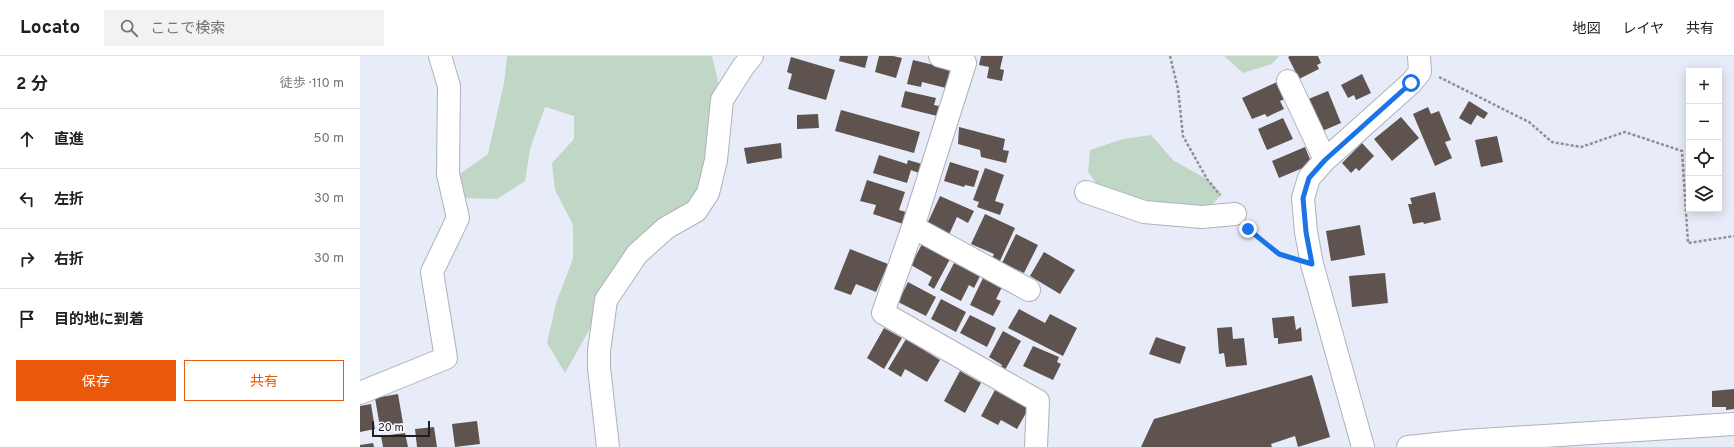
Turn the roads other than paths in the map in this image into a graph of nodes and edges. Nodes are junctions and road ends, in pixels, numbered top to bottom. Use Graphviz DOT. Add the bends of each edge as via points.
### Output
graph roads {
  1 [pos="440,56"];
  2 [pos="752,56"];
  3 [pos="940,56"];
  4 [pos="1419,64"];
  5 [pos="1288,81"];
  6 [pos="1325,160"];
  7 [pos="1086,192"];
  8 [pos="1235,214"];
  9 [pos="913,227"];
  10 [pos="1029,290"];
  11 [pos="360,393"];
  12 [pos="1734,424"];
  13 [pos="1536,442"];
  14 [pos="608,447"];
  15 [pos="1036,447"];
  16 [pos="1363,447"];
  17 [pos="1408,447"];
  1 -- 11 [label="street" via="449,86 448,174 458,218 432,272 446,358"];
  2 -- 14 [label="street" via="742,67 722,100 716,160 708,193 696,211 666,228 638,254 606,300 599,368"];
  3 -- 9 [label="street" via="964,63"];
  4 -- 6 [label="street" via="1411,83"];
  5 -- 6 [label="street"];
  6 -- 16 [label="street" via="1309,178 1303,198 1306,232 1312,264"];
  7 -- 8 [label="street" via="1144,212 1202,217"];
  9 -- 10 [label="street"];
  9 -- 15 [label="street" via="883,313 1038,401"];
  12 -- 13 [label="street"];
  13 -- 17 [label="street" via="1465,441"];
}
